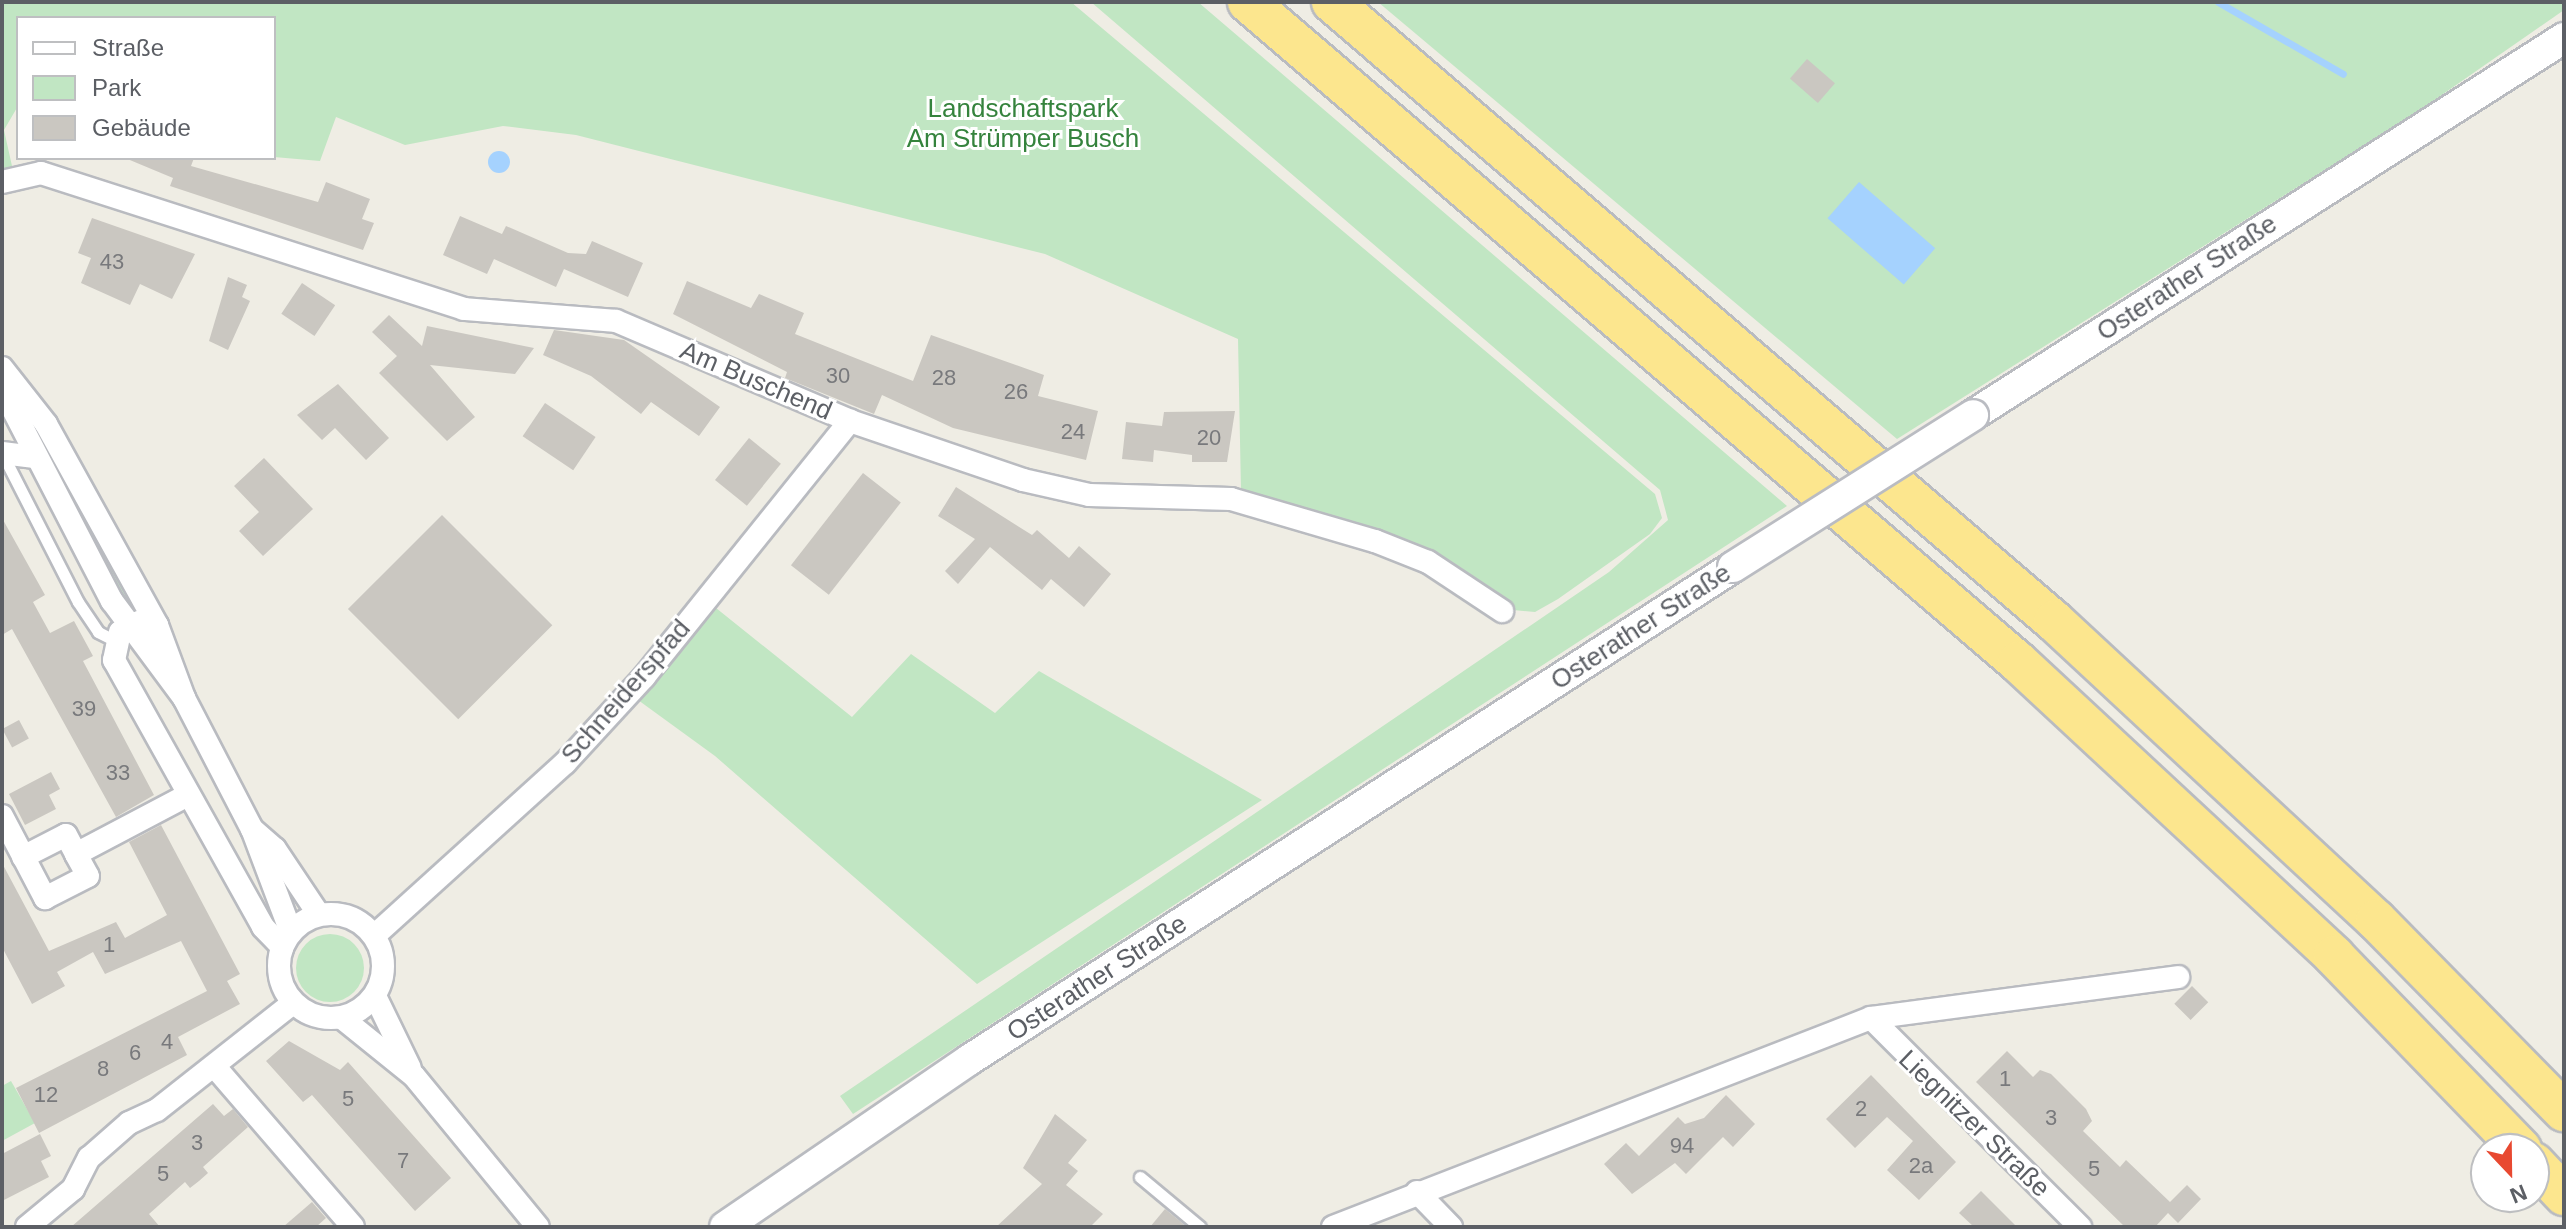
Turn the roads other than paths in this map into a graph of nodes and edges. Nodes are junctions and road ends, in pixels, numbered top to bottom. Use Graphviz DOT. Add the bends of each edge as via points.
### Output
graph roads {
  1 [pos="1248,2"];
  2 [pos="1332,2"];
  3 [pos="2564,38"];
  4 [pos="2,182"];
  5 [pos="2,369"];
  6 [pos="850,421"];
  7 [pos="2,453"];
  8 [pos="37,457"];
  9 [pos="1502,611"];
  10 [pos="157,625"];
  11 [pos="121,633"];
  12 [pos="184,698"];
  13 [pos="188,795"];
  14 [pos="2,816"];
  15 [pos="252,829"];
  16 [pos="76,854"];
  17 [pos="23,857"];
  18 [pos="319,915"];
  19 [pos="374,936"];
  20 [pos="287,940"];
  21 [pos="2178,977"];
  22 [pos="375,996"];
  23 [pos="293,1003"];
  24 [pos="342,1018"];
  25 [pos="1871,1018"];
  26 [pos="215,1067"];
  27 [pos="414,1076"];
  28 [pos="2564,1111"];
  29 [pos="2505,1133"];
  30 [pos="1140,1177"];
  31 [pos="2550,1180"];
  32 [pos="1417,1192"];
  33 [pos="2564,1195"];
  34 [pos="27,1227"];
  35 [pos="353,1227"];
  36 [pos="538,1227"];
  37 [pos="725,1227"];
  38 [pos="1200,1227"];
  39 [pos="1333,1227"];
  40 [pos="1451,1227"];
  41 [pos="2080,1227"];
  1 -- 29 [label="highway" via="2018,662 2334,956"];
  2 -- 28 [label="highway" via="2054,621 2376,920"];
  3 -- 37 [label="main road, Osterather Straße, bridge" via="969,1060"];
  4 -- 6 [label="street, Am Buschend" via="41,173 464,309 616,321"];
  5 -- 8 [label="street"];
  5 -- 10 [label="street" via="46,424"];
  6 -- 9 [label="street, Am Buschend" via="1089,495 1231,499 1310,521 1428,562"];
  6 -- 19 [label="street, Schneiderspfad" via="644,677 565,763"];
  7 -- 8 [label="street"];
  7 -- 11 [label="lane" via="78,602 98,632"];
  8 -- 11 [label="street"];
  10 -- 11 [label="street"];
  10 -- 12 [label="street"];
  11 -- 12 [label="street"];
  11 -- 13 [label="street" via="114,660"];
  12 -- 15 [label="street"];
  13 -- 16 [label="street"];
  13 -- 20 [label="street"];
  14 -- 17 [label="street"];
  15 -- 18 [label="street" via="275,849"];
  15 -- 20 [label="street"];
  16 -- 17 [label="street" via="66,835"];
  16 -- 17 [label="street" via="88,876 45,898"];
  18 -- 19 [label="street" via="350,917"];
  18 -- 20 [label="street"];
  19 -- 22 [label="street" via="384,966"];
  20 -- 23 [label="street" via="279,976"];
  21 -- 25 [label="street"];
  22 -- 24 [label="street"];
  22 -- 27 [label="street"];
  23 -- 24 [label="street" via="316,1017"];
  23 -- 26 [label="street"];
  24 -- 27 [label="street"];
  25 -- 32 [label="street"];
  25 -- 41 [label="street, Liegnitzer Straße"];
  26 -- 34 [label="street" via="129,1123 89,1158 73,1189"];
  26 -- 35 [label="street"];
  27 -- 36 [label="street"];
  30 -- 38 [label="lane"];
  31 -- 33 [label="highway"];
  32 -- 39 [label="street"];
  32 -- 40 [label="street"];
}
